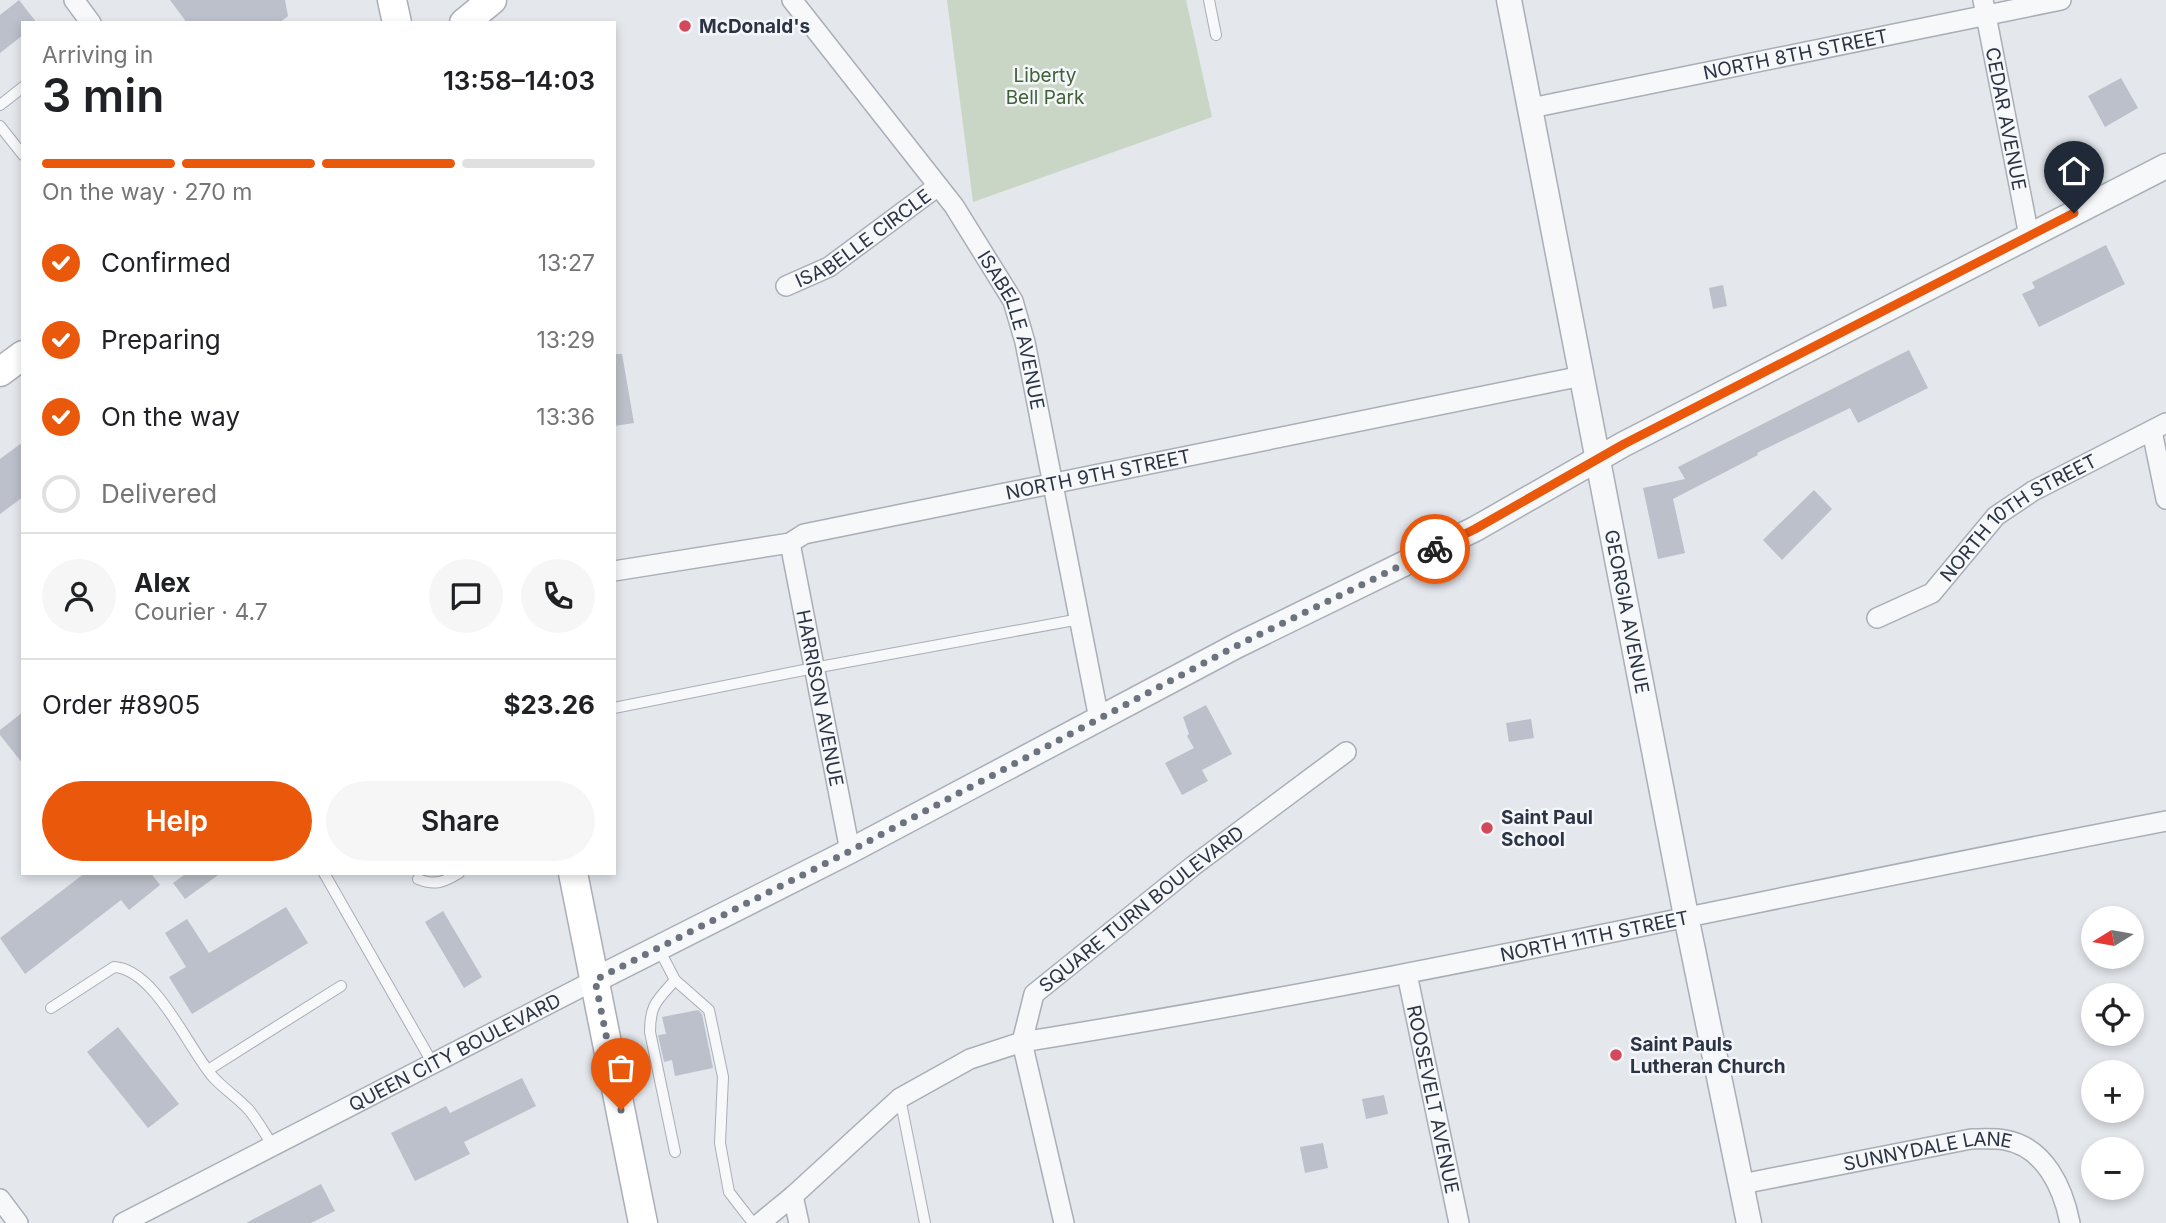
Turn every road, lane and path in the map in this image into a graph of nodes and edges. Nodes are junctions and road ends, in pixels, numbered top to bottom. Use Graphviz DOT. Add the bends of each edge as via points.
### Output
graph roads {
  1 [pos="74,0"];
  2 [pos="392,0"];
  3 [pos="492,0"];
  4 [pos="792,0"];
  5 [pos="1209,0"];
  6 [pos="1509,0"];
  7 [pos="2061,0"];
  8 [pos="1985,8"];
  9 [pos="90,21"];
  10 [pos="397,21"];
  11 [pos="466,21"];
  12 [pos="1216,35"];
  13 [pos="21,88"];
  14 [pos="0,104"];
  15 [pos="1531,108"];
  16 [pos="0,126"];
  17 [pos="21,152"];
  18 [pos="2166,166"];
  19 [pos="938,186"];
  20 [pos="2029,236"];
  21 [pos="786,286"];
  22 [pos="21,356"];
  23 [pos="0,372"];
  24 [pos="1582,376"];
  25 [pos="2159,427"];
  26 [pos="1598,459"];
  27 [pos="1053,484"];
  28 [pos="2166,499"];
  29 [pos="790,543"];
  30 [pos="616,571"];
  31 [pos="1877,618"];
  32 [pos="1080,619"];
  33 [pos="814,668"];
  34 [pos="616,708"];
  35 [pos="1100,719"];
  36 [pos="1346,752"];
  37 [pos="2166,821"];
  38 [pos="850,851"];
  39 [pos="325,875"];
  40 [pos="456,875"];
  41 [pos="573,875"];
  42 [pos="418,879"];
  43 [pos="1686,916"];
  44 [pos="659,949"];
  45 [pos="1407,974"];
  46 [pos="595,980"];
  47 [pos="675,981"];
  48 [pos="341,986"];
  49 [pos="51,1008"];
  50 [pos="1022,1042"];
  51 [pos="433,1064"];
  52 [pos="208,1070"];
  53 [pos="900,1098"];
  54 [pos="274,1146"];
  55 [pos="675,1152"];
  56 [pos="1742,1184"];
  57 [pos="793,1196"];
  58 [pos="0,1199"];
  59 [pos="18,1223"];
  60 [pos="123,1223"];
  61 [pos="643,1223"];
  62 [pos="753,1223"];
  63 [pos="760,1223"];
  64 [pos="799,1223"];
  65 [pos="925,1223"];
  66 [pos="1064,1223"];
  67 [pos="1459,1223"];
  68 [pos="1749,1223"];
  69 [pos="2070,1223"];
  1 -- 9 [label="street"];
  2 -- 10 [label="main road"];
  3 -- 11 [label="main road"];
  4 -- 19 [label="street, ISABELLE AVENUE"];
  5 -- 12 [label="lane"];
  6 -- 15 [label="street, GEORGIA AVENUE"];
  7 -- 8 [label="street, NORTH 8TH STREET"];
  8 -- 15 [label="street, NORTH 8TH STREET"];
  8 -- 20 [label="street, CEDAR AVENUE"];
  13 -- 14 [label="lane"];
  15 -- 24 [label="street, GEORGIA AVENUE"];
  16 -- 17 [label="lane"];
  18 -- 20 [label="street, QUEEN CITY BOULEVARD"];
  19 -- 21 [label="street, ISABELLE CIRCLE" via="829,267"];
  19 -- 27 [label="street, ISABELLE AVENUE" via="1013,301"];
  20 -- 26 [label="street, QUEEN CITY BOULEVARD"];
  22 -- 23 [label="main road"];
  24 -- 26 [label="street, GEORGIA AVENUE"];
  24 -- 27 [label="street, NORTH 9TH STREET"];
  25 -- 28 [label="street"];
  25 -- 31 [label="street, NORTH 10TH STREET" via="2015,503 1996,516 1932,593"];
  26 -- 35 [label="street, QUEEN CITY BOULEVARD" via="1475,529 1238,645"];
  26 -- 43 [label="street, GEORGIA AVENUE"];
  27 -- 29 [label="street, NORTH 9TH STREET" via="804,534"];
  27 -- 32 [label="street, ISABELLE AVENUE"];
  29 -- 30 [label="street, NORTH 9TH STREET"];
  29 -- 33 [label="street, HARRISON AVENUE"];
  32 -- 33 [label="lane"];
  32 -- 35 [label="street, ISABELLE AVENUE"];
  33 -- 34 [label="lane"];
  33 -- 38 [label="street, HARRISON AVENUE"];
  35 -- 38 [label="street, QUEEN CITY BOULEVARD"];
  36 -- 50 [label="street, SQUARE TURN BOULEVARD" via="1193,866 1034,994"];
  37 -- 43 [label="street, NORTH 11TH STREET"];
  38 -- 44 [label="street, QUEEN CITY BOULEVARD"];
  39 -- 51 [label="lane"];
  40 -- 42 [label="lane" via="431,884"];
  41 -- 46 [label="main road"];
  43 -- 45 [label="street, NORTH 11TH STREET"];
  43 -- 56 [label="street, GEORGIA AVENUE"];
  44 -- 46 [label="street, QUEEN CITY BOULEVARD"];
  44 -- 47 [label="lane"];
  45 -- 50 [label="street, NORTH 11TH STREET"];
  45 -- 67 [label="street, ROOSEVELT AVENUE"];
  46 -- 51 [label="street, QUEEN CITY BOULEVARD"];
  46 -- 61 [label="main road"];
  47 -- 55 [label="lane" via="650,1014"];
  47 -- 62 [label="lane" via="709,1010 723,1077 720,1143 729,1192"];
  48 -- 52 [label="lane"];
  49 -- 52 [label="lane" via="114,967 124,968 150,987"];
  50 -- 53 [label="street" via="970,1059"];
  50 -- 66 [label="street"];
  51 -- 54 [label="street, QUEEN CITY BOULEVARD"];
  52 -- 54 [label="lane" via="248,1110"];
  53 -- 57 [label="street"];
  53 -- 65 [label="lane"];
  54 -- 60 [label="street, QUEEN CITY BOULEVARD"];
  56 -- 68 [label="street, GEORGIA AVENUE"];
  56 -- 69 [label="street, SUNNYDALE LANE" via="1971,1139 2007,1140 2052,1171"];
  57 -- 63 [label="street"];
  57 -- 64 [label="street"];
  58 -- 59 [label="street"];
}
